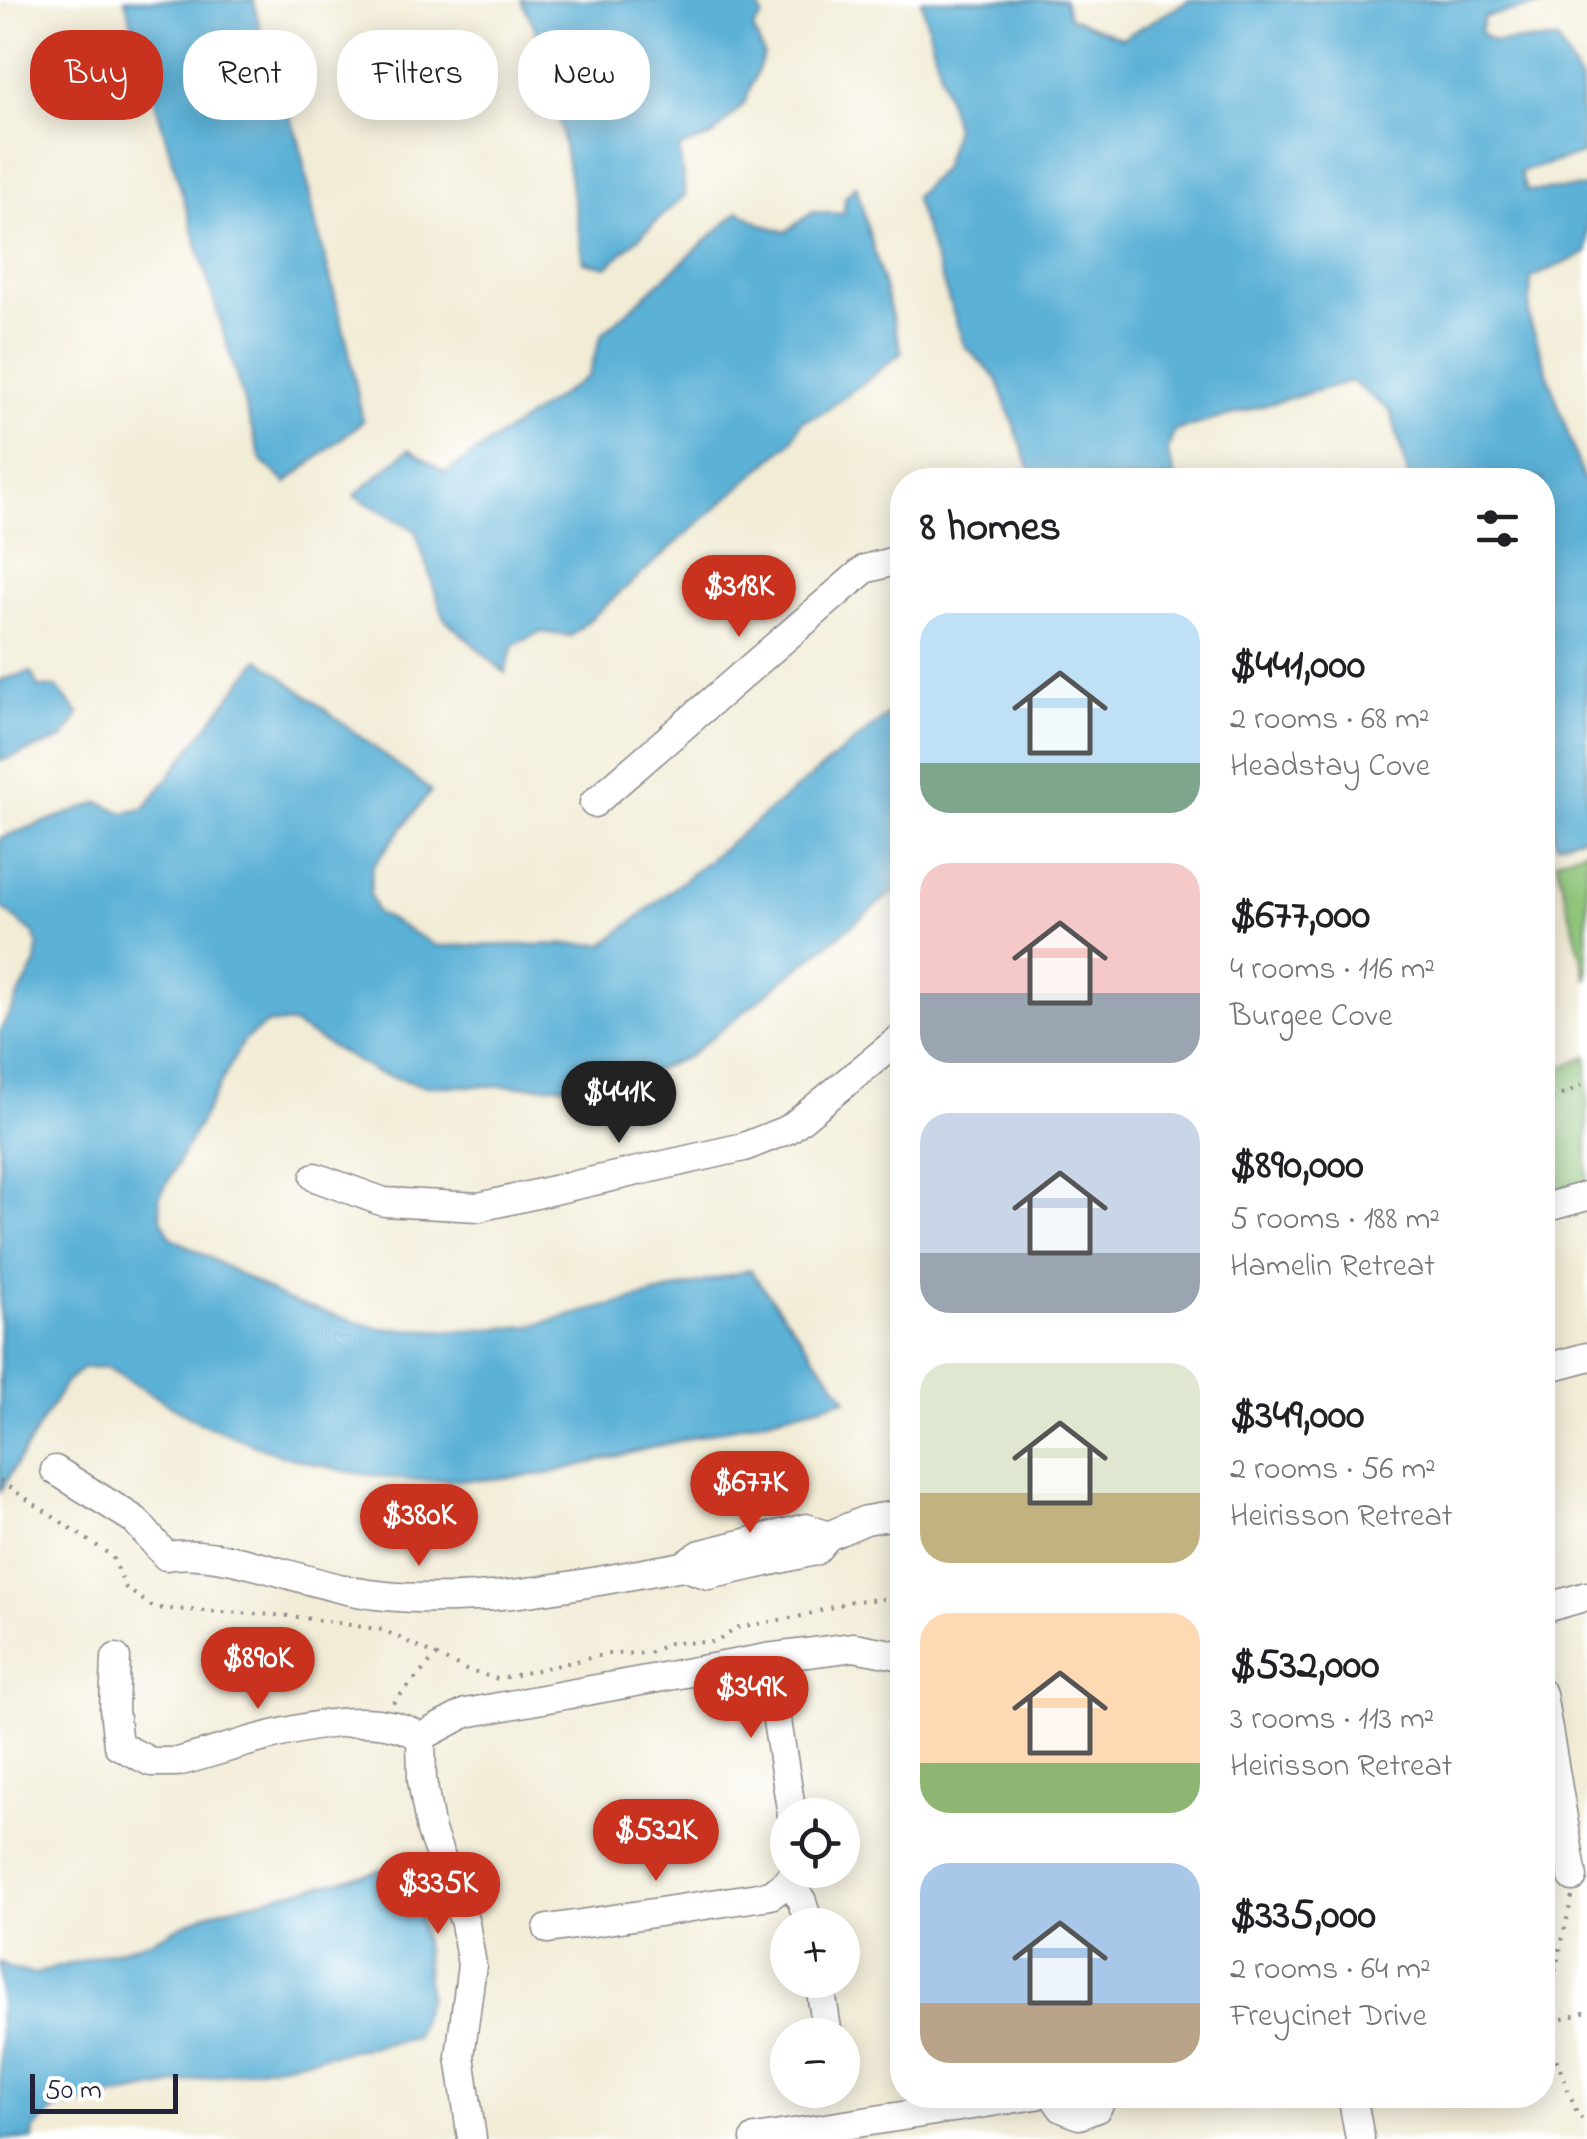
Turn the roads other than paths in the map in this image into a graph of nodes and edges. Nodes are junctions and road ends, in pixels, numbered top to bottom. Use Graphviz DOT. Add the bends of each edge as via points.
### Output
graph roads {
  1 [pos="890,563"];
  2 [pos="594,803"];
  3 [pos="890,1047"];
  4 [pos="315,1177"];
  5 [pos="1587,1196"];
  6 [pos="1555,1205"];
  7 [pos="1587,1357"];
  8 [pos="1555,1366"];
  9 [pos="55,1470"];
  10 [pos="890,1516"];
  11 [pos="1587,1596"];
  12 [pos="1555,1605"];
  13 [pos="890,1654"];
  14 [pos="116,1658"];
  15 [pos="768,1658"];
  16 [pos="422,1737"];
  17 [pos="1555,1771"];
  18 [pos="789,1798"];
  19 [pos="1573,1878"];
  20 [pos="779,1888"];
  21 [pos="548,1929"];
  22 [pos="969,2108"];
  23 [pos="1062,2108"];
  24 [pos="1354,2108"];
  25 [pos="1082,2127"];
  26 [pos="845,2132"];
  27 [pos="472,2139"];
  28 [pos="755,2139"];
  29 [pos="1360,2139"];
  1 -- 2 [label="street" via="865,570"];
  3 -- 4 [label="street" via="790,1129 744,1146 479,1207 384,1202"];
  5 -- 6 [label="street"];
  7 -- 8 [label="street"];
  9 -- 10 [label="street" via="135,1520 166,1556 208,1554 372,1595 518,1594 683,1566 702,1554 806,1528 828,1536"];
  11 -- 12 [label="street"];
  13 -- 15 [label="street" via="854,1647"];
  14 -- 16 [label="street" via="118,1745 151,1762 177,1762 338,1721 390,1724"];
  15 -- 16 [label="street" via="466,1713"];
  15 -- 18 [label="street"];
  16 -- 27 [label="street" via="431,1831 465,1923 472,1965 460,2056"];
  17 -- 19 [label="street"];
  20 -- 21 [label="street" via="754,1898"];
  22 -- 26 [label="street"];
  23 -- 25 [label="street"];
  24 -- 29 [label="street"];
  26 -- 28 [label="street"];
}
